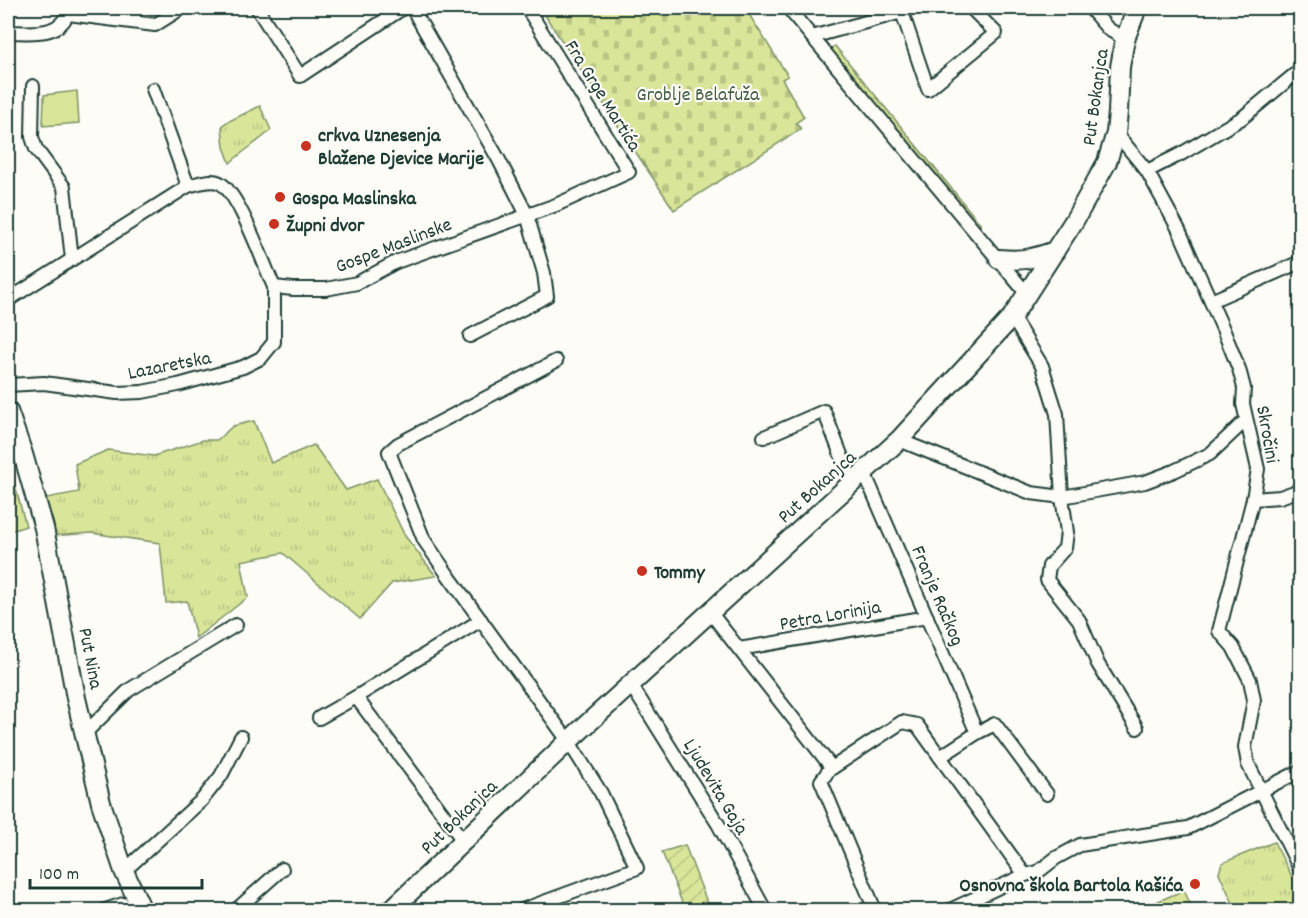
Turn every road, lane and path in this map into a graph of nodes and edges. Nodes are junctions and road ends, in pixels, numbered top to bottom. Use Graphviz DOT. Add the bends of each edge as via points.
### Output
graph roads {
  1 [pos="136,8"];
  2 [pos="182,8"];
  3 [pos="257,8"];
  4 [pos="403,8"];
  5 [pos="412,8"];
  6 [pos="527,8"];
  7 [pos="788,8"];
  8 [pos="971,8"];
  9 [pos="1090,8"];
  10 [pos="1137,8"];
  11 [pos="905,10"];
  12 [pos="68,11"];
  13 [pos="132,22"];
  14 [pos="8,32"];
  15 [pos="812,37"];
  16 [pos="1125,39"];
  17 [pos="1300,70"];
  18 [pos="33,86"];
  19 [pos="153,89"];
  20 [pos="1116,133"];
  21 [pos="1147,171"];
  22 [pos="629,172"];
  23 [pos="188,186"];
  24 [pos="527,214"];
  25 [pos="1055,250"];
  26 [pos="999,259"];
  27 [pos="72,260"];
  28 [pos="1300,262"];
  29 [pos="274,287"];
  30 [pos="1027,294"];
  31 [pos="8,300"];
  32 [pos="1211,301"];
  33 [pos="1012,317"];
  34 [pos="470,336"];
  35 [pos="556,361"];
  36 [pos="8,385"];
  37 [pos="8,411"];
  38 [pos="1246,420"];
  39 [pos="764,437"];
  40 [pos="898,441"];
  41 [pos="858,477"];
  42 [pos="1300,490"];
  43 [pos="1062,497"];
  44 [pos="1253,499"];
  45 [pos="710,612"];
  46 [pos="927,617"];
  47 [pos="481,620"];
  48 [pos="236,626"];
  49 [pos="739,649"];
  50 [pos="631,685"];
  51 [pos="356,697"];
  52 [pos="319,718"];
  53 [pos="1137,728"];
  54 [pos="86,733"];
  55 [pos="977,733"];
  56 [pos="241,737"];
  57 [pos="569,742"];
  58 [pos="940,757"];
  59 [pos="832,768"];
  60 [pos="1300,771"];
  61 [pos="1262,791"];
  62 [pos="1047,794"];
  63 [pos="464,842"];
  64 [pos="1297,853"];
  65 [pos="282,869"];
  66 [pos="1300,869"];
  67 [pos="124,871"];
  68 [pos="1025,875"];
  69 [pos="125,907"];
  70 [pos="105,910"];
  71 [pos="142,910"];
  72 [pos="236,910"];
  73 [pos="391,910"];
  74 [pos="522,910"];
  75 [pos="765,910"];
  76 [pos="874,910"];
  77 [pos="950,910"];
  1 -- 13 [label="street"];
  2 -- 13 [label="street" via="155,25"];
  3 -- 4 [label="street" via="300,76"];
  5 -- 24 [label="street"];
  6 -- 22 [label="street, Fra Grge Martića"];
  7 -- 15 [label="street"];
  8 -- 11 [label="street" via="996,33 928,89"];
  9 -- 16 [label="street" via="1108,29"];
  10 -- 16 [label="main road, Put Bokanjca"];
  11 -- 15 [label="street"];
  12 -- 13 [label="street"];
  12 -- 14 [label="street" via="60,26 47,32"];
  15 -- 26 [label="street"];
  16 -- 20 [label="main road, Put Bokanjca"];
  17 -- 21 [label="street" via="1242,118"];
  18 -- 27 [label="street" via="32,137 36,149 64,187"];
  19 -- 23 [label="street"];
  20 -- 21 [label="street, Skročini"];
  20 -- 25 [label="main road, Put Bokanjca" via="1107,162"];
  21 -- 32 [label="street, Skročini"];
  22 -- 24 [label="street, Gospe Maslinske"];
  23 -- 27 [label="street"];
  23 -- 29 [label="street" via="208,181 219,182 226,188 237,202"];
  24 -- 29 [label="street, Gospe Maslinske" via="396,262 357,283 326,288"];
  24 -- 34 [label="street" via="547,296"];
  25 -- 26 [label="main road" via="1028,260"];
  25 -- 30 [label="main road, Put Bokanjca"];
  26 -- 30 [label="street"];
  27 -- 31 [label="street"];
  28 -- 32 [label="street"];
  29 -- 36 [label="street, Lazaretska" via="274,342 261,358 243,367 142,393 44,382"];
  30 -- 33 [label="main road, Put Bokanjca"];
  32 -- 38 [label="street, Skročini" via="1239,369"];
  33 -- 40 [label="main road, Put Bokanjca"];
  33 -- 43 [label="street" via="1042,366 1057,414"];
  35 -- 47 [label="street" via="389,452 424,540"];
  37 -- 54 [label="main road, Put Nina" via="44,528"];
  38 -- 43 [label="street" via="1210,454 1174,471 1145,482"];
  38 -- 44 [label="street, Skročini" via="1257,470"];
  39 -- 41 [label="street, Franje Račkog" via="824,411"];
  40 -- 41 [label="main road, Put Bokanjca"];
  40 -- 43 [label="street" via="1031,493"];
  41 -- 45 [label="main road, Put Bokanjca"];
  41 -- 46 [label="street, Franje Račkog"];
  42 -- 44 [label="street" via="1280,497"];
  43 -- 53 [label="street" via="1065,548 1049,566 1047,580 1079,620 1098,664"];
  44 -- 61 [label="street, Skročini" via="1219,631 1233,647 1250,680 1254,700 1245,747 1248,764"];
  45 -- 49 [label="street"];
  45 -- 50 [label="main road, Put Bokanjca"];
  46 -- 49 [label="street, Petra Lorinija"];
  46 -- 55 [label="street, Franje Račkog"];
  47 -- 51 [label="street"];
  47 -- 57 [label="street"];
  48 -- 54 [label="street" via="129,690"];
  49 -- 59 [label="street"];
  50 -- 57 [label="main road, Put Bokanjca"];
  50 -- 75 [label="street, Ljudevita Gaja" via="718,824"];
  51 -- 52 [label="street"];
  51 -- 63 [label="street"];
  54 -- 67 [label="main road, Put Nina" via="101,803"];
  55 -- 58 [label="street"];
  55 -- 62 [label="street" via="995,724"];
  56 -- 67 [label="street" via="221,776 202,800"];
  57 -- 63 [label="main road, Put Bokanjca"];
  57 -- 74 [label="street" via="601,793 637,868"];
  58 -- 59 [label="street" via="917,725 902,722"];
  58 -- 68 [label="street"];
  59 -- 76 [label="street" via="821,781"];
  60 -- 61 [label="street"];
  61 -- 64 [label="street, Skročini"];
  61 -- 68 [label="street" via="1188,828 1080,845 1038,872"];
  63 -- 73 [label="main road, Put Bokanjca"];
  64 -- 66 [label="street, Skročini"];
  65 -- 72 [label="street"];
  67 -- 71 [label="main road, Put Nina"];
  68 -- 77 [label="street"];
  69 -- 70 [label="street"];
}
